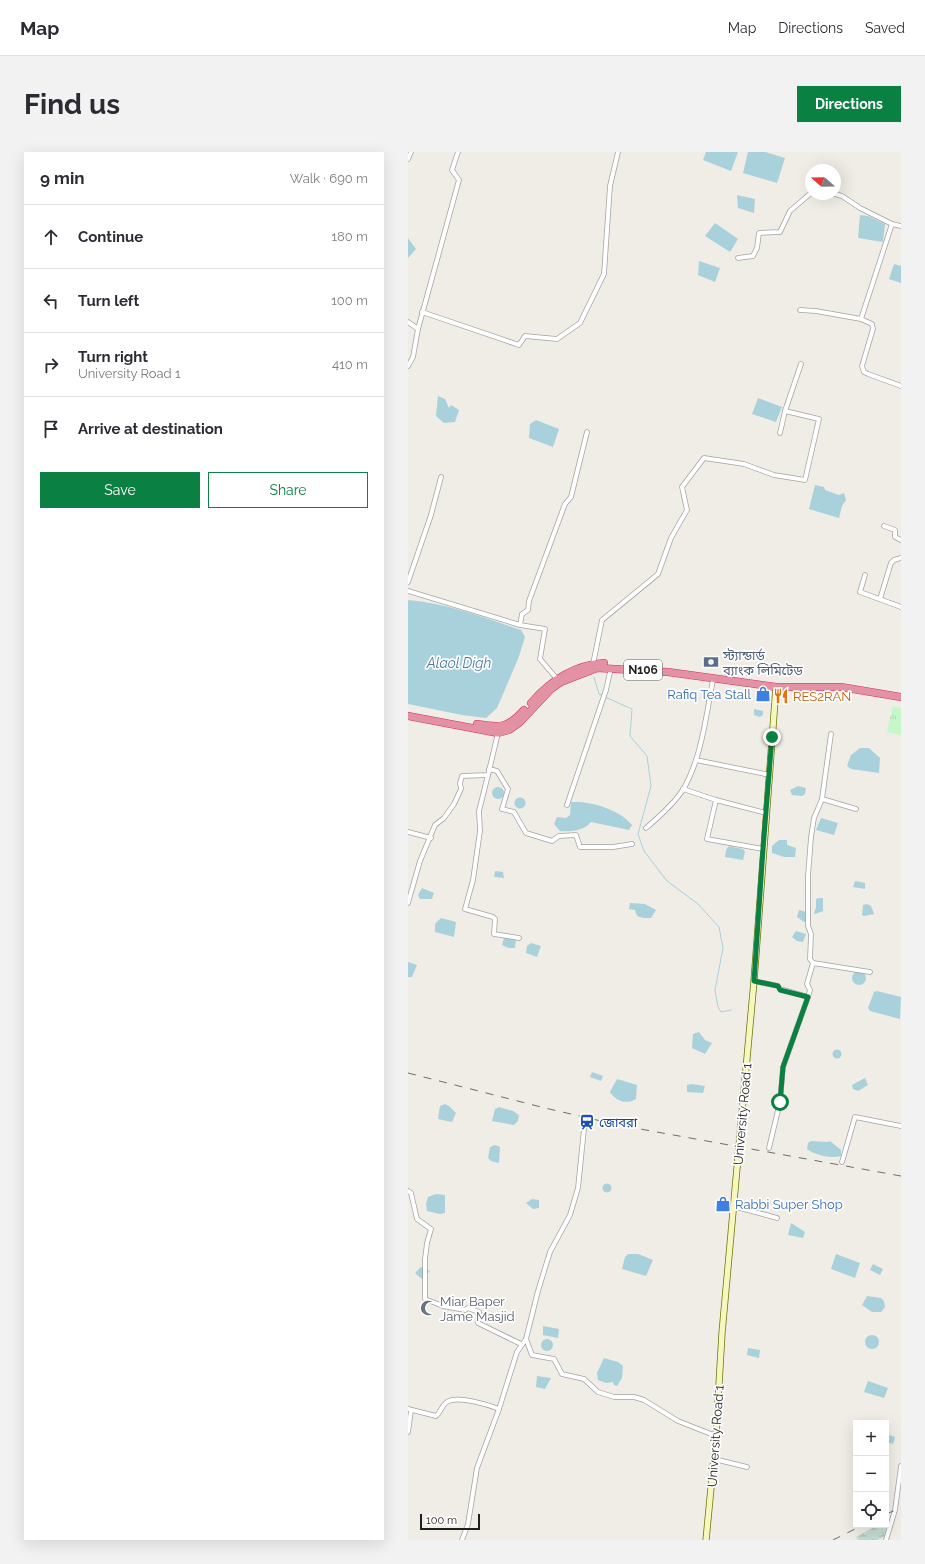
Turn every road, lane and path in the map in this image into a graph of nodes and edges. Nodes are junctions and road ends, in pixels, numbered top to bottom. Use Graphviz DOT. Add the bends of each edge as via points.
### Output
graph roads {
  1 [pos="412,152"];
  2 [pos="458,152"];
  3 [pos="618,152"];
  4 [pos="408,159"];
  5 [pos="841,196"];
  6 [pos="805,197"];
  7 [pos="892,224"];
  8 [pos="901,226"];
  9 [pos="738,258"];
  10 [pos="800,310"];
  11 [pos="422,312"];
  12 [pos="861,319"];
  13 [pos="408,322"];
  14 [pos="418,329"];
  15 [pos="801,364"];
  16 [pos="408,366"];
  17 [pos="901,386"];
  18 [pos="785,411"];
  19 [pos="587,432"];
  20 [pos="780,433"];
  21 [pos="441,477"];
  22 [pos="884,526"];
  23 [pos="901,540"];
  24 [pos="901,558"];
  25 [pos="865,575"];
  26 [pos="408,582"];
  27 [pos="408,591"];
  28 [pos="880,599"];
  29 [pos="901,607"];
  30 [pos="520,625"];
  31 [pos="593,664"];
  32 [pos="611,668"];
  33 [pos="557,679"];
  34 [pos="713,680"];
  35 [pos="776,687"];
  36 [pos="901,692"];
  37 [pos="901,697"];
  38 [pos="408,711"];
  39 [pos="408,716"];
  40 [pos="498,733"];
  41 [pos="831,734"];
  42 [pos="696,760"];
  43 [pos="489,769"];
  44 [pos="488,775"];
  45 [pos="770,775"];
  46 [pos="683,789"];
  47 [pos="822,798"];
  48 [pos="716,800"];
  49 [pos="566,805"];
  50 [pos="856,809"];
  51 [pos="766,813"];
  52 [pos="646,828"];
  53 [pos="408,832"];
  54 [pos="431,838"];
  55 [pos="632,844"];
  56 [pos="763,849"];
  57 [pos="408,903"];
  58 [pos="519,938"];
  59 [pos="813,963"];
  60 [pos="870,972"];
  61 [pos="754,981"];
  62 [pos="808,997"];
  63 [pos="586,1119"];
  64 [pos="901,1126"];
  65 [pos="769,1148"];
  66 [pos="842,1162"];
  67 [pos="408,1191"];
  68 [pos="733,1206"];
  69 [pos="777,1218"];
  70 [pos="526,1339"];
  71 [pos="521,1344"];
  72 [pos="499,1409"];
  73 [pos="410,1410"];
  74 [pos="408,1432"];
  75 [pos="716,1436"];
  76 [pos="714,1459"];
  77 [pos="901,1466"];
  78 [pos="747,1467"];
  79 [pos="462,1540"];
  80 [pos="706,1540"];
  81 [pos="886,1540"];
  1 -- 4 [label="street"];
  2 -- 11 [label="street" via="452,170 458,180"];
  3 -- 11 [label="street" via="610,186 604,274 580,323 557,339 525,336 519,345"];
  5 -- 7 [label="street"];
  6 -- 9 [label="street" via="790,211 780,232 759,233 753,256"];
  7 -- 8 [label="street"];
  7 -- 12 [label="street"];
  10 -- 12 [label="street" via="816,310"];
  11 -- 14 [label="street"];
  12 -- 17 [label="street" via="872,324 874,329 862,370"];
  13 -- 14 [label="street"];
  14 -- 16 [label="street" via="413,357"];
  15 -- 18 [label="street"];
  18 -- 20 [label="street"];
  18 -- 31 [label="street" via="819,419 805,480 774,476 744,464 704,458 682,487 687,510 671,538 658,574 602,620"];
  19 -- 30 [label="street" via="571,497 565,504 528,601 528,610 522,614"];
  21 -- 26 [label="street" via="431,516"];
  22 -- 23 [label="street" via="895,530 895,537"];
  24 -- 28 [label="street" via="891,563"];
  25 -- 28 [label="street" via="860,592"];
  27 -- 30 [label="street"];
  28 -- 29 [label="street"];
  30 -- 33 [label="street" via="545,629 540,659"];
  31 -- 33 [label="highway, N106"];
  31 -- 36 [label="highway, N106" via="642,666 776,683 840,684"];
  32 -- 35 [label="highway, N106" via="668,672"];
  32 -- 40 [label="highway, N106" via="598,668 561,682 551,688 519,723 509,730"];
  32 -- 49 [label="street" via="602,703"];
  33 -- 38 [label="highway, N106" via="541,691 514,721 501,727"];
  34 -- 42 [label="street"];
  35 -- 37 [label="highway, N106" via="841,687"];
  35 -- 45 [label="main road, University Road 1"];
  39 -- 40 [label="highway"];
  40 -- 43 [label="street"];
  41 -- 47 [label="street"];
  42 -- 45 [label="street"];
  42 -- 46 [label="street"];
  43 -- 44 [label="street"];
  43 -- 55 [label="street" via="497,771 508,789 502,810 514,812 526,833 552,841 559,836 576,835 580,847"];
  44 -- 54 [label="street" via="462,776 461,789 444,818 435,825"];
  44 -- 58 [label="street" via="479,812 480,831 473,880 465,910 493,917 494,934"];
  45 -- 51 [label="main road, University Road 1"];
  46 -- 48 [label="street"];
  46 -- 52 [label="street"];
  47 -- 50 [label="street"];
  47 -- 59 [label="street" via="814,818 808,876 808,926 811,934 810,959"];
  48 -- 51 [label="street"];
  48 -- 56 [label="street" via="708,839"];
  51 -- 56 [label="main road, University Road 1"];
  53 -- 54 [label="street"];
  54 -- 57 [label="street" via="420,861"];
  56 -- 61 [label="main road, University Road 1"];
  59 -- 60 [label="street"];
  59 -- 62 [label="street" via="806,984 810,990"];
  61 -- 62 [label="street" via="778,986 780,990"];
  61 -- 68 [label="main road, University Road 1"];
  62 -- 65 [label="street" via="783,1067 780,1102"];
  63 -- 70 [label="street" via="578,1188 570,1215 550,1252"];
  64 -- 66 [label="street" via="855,1117"];
  67 -- 71 [label="street" via="411,1193 417,1219 431,1229 425,1259 425,1299 443,1306 465,1310 468,1308 479,1312 478,1323"];
  68 -- 69 [label="street"];
  68 -- 75 [label="main road, University Road 1"];
  70 -- 71 [label="street"];
  70 -- 75 [label="street" via="532,1354 554,1359 562,1374 584,1379 598,1392 614,1398 634,1397 644,1400 678,1421"];
  71 -- 72 [label="street"];
  72 -- 73 [label="street" via="479,1402 455,1400 446,1402 436,1416"];
  72 -- 79 [label="street" via="477,1468 468,1524"];
  73 -- 74 [label="street"];
  75 -- 76 [label="main road, University Road 1"];
  76 -- 78 [label="street"];
  76 -- 80 [label="main road, University Road 1"];
  77 -- 81 [label="street" via="895,1510"];
}
